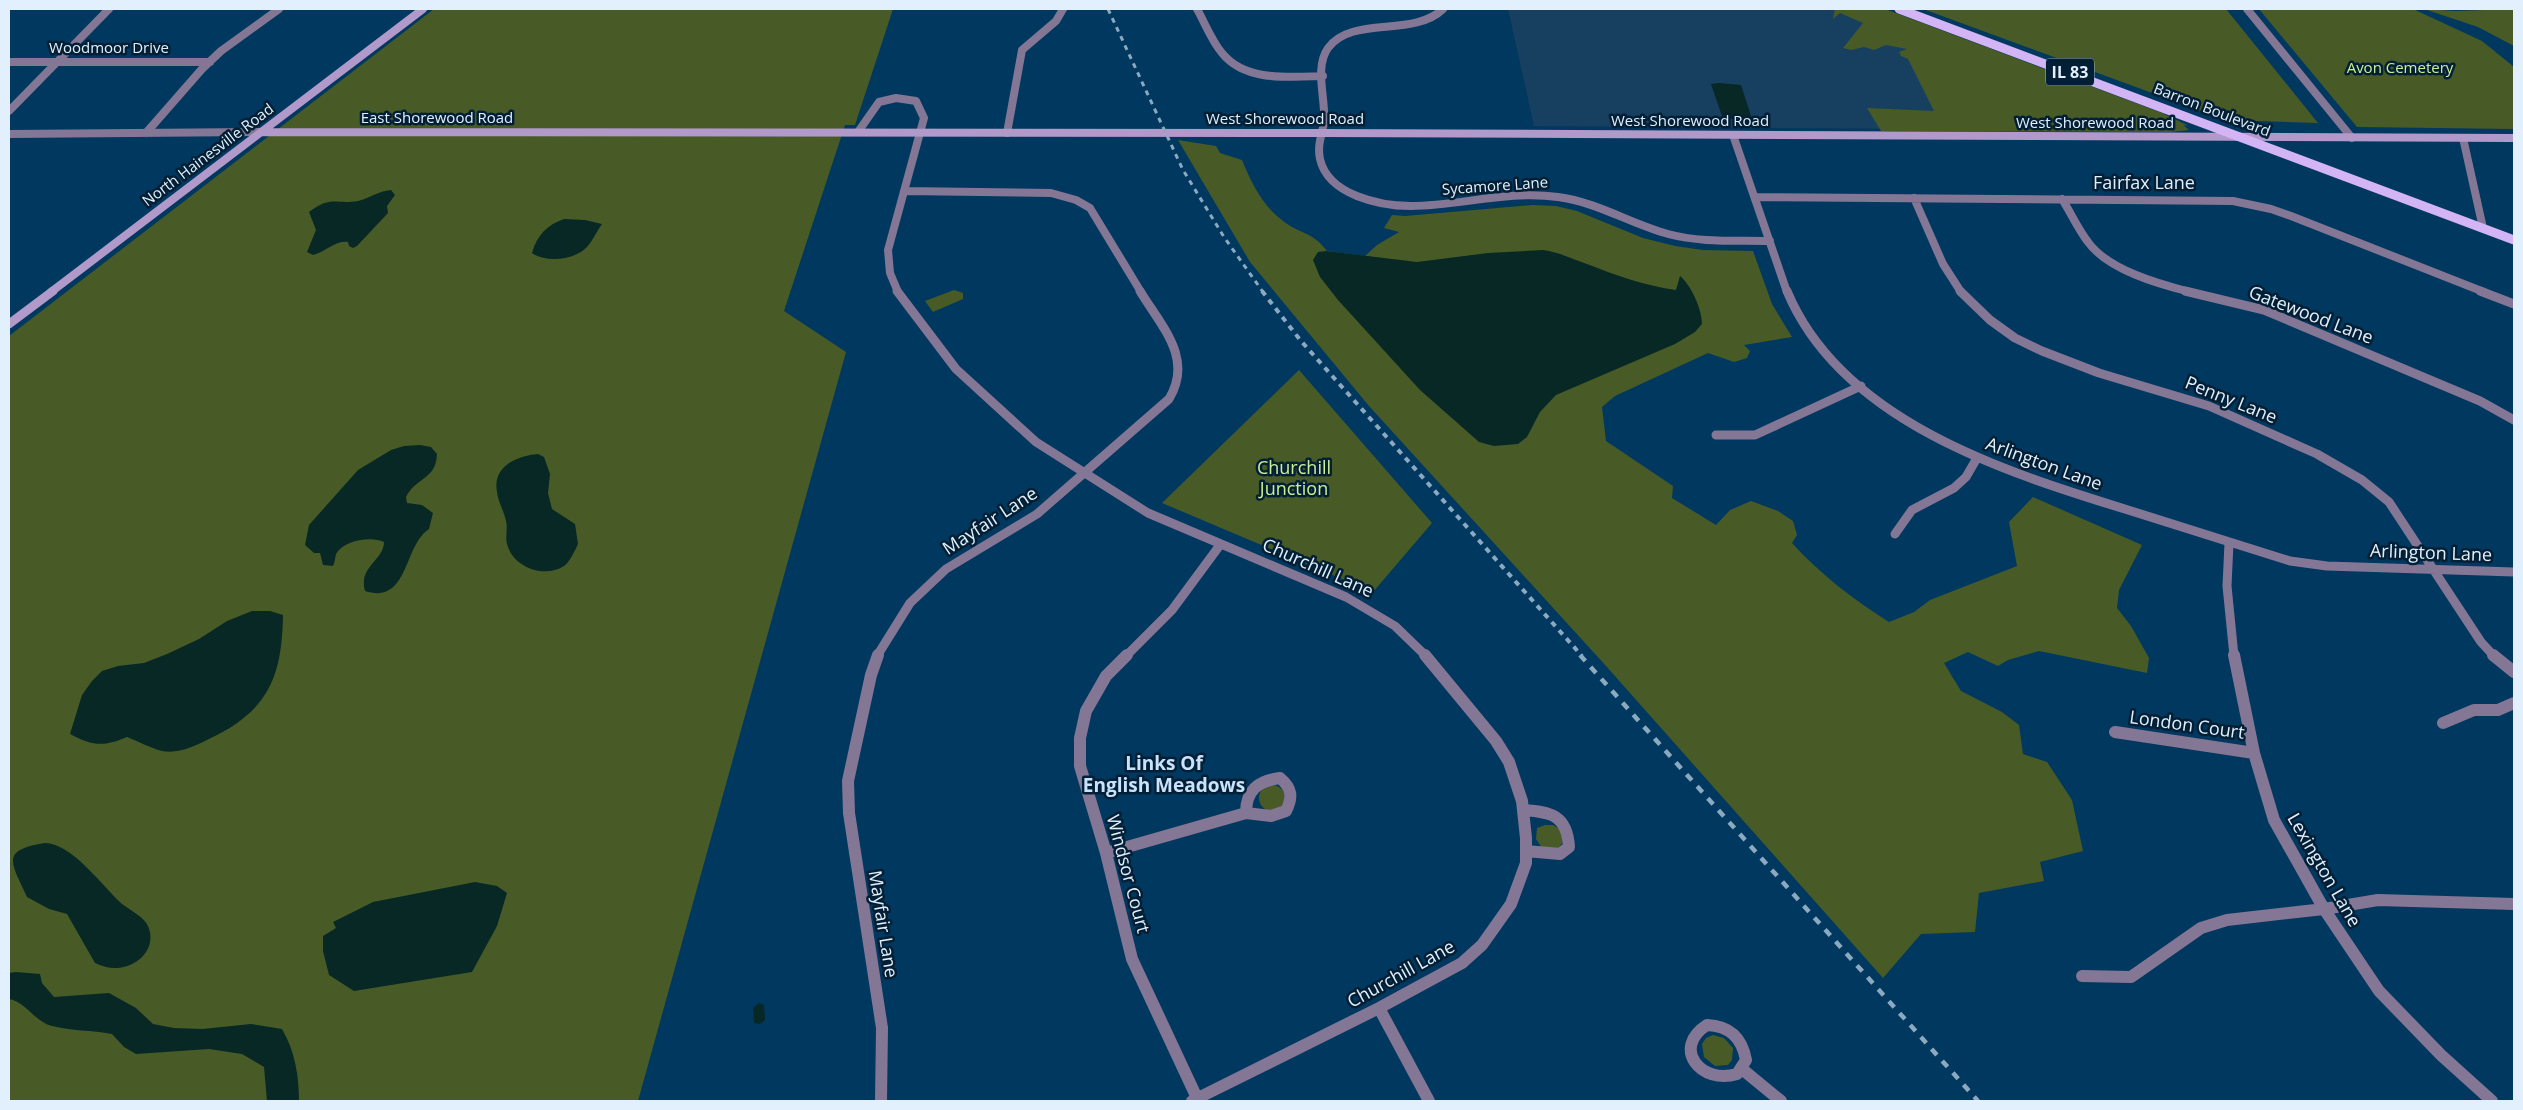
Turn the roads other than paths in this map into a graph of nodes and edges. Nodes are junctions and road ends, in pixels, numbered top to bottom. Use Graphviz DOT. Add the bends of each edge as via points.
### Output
graph roads {
  1 [pos="109,9"];
  2 [pos="279,9"];
  3 [pos="423,9"];
  4 [pos="1063,9"];
  5 [pos="1197,9"];
  6 [pos="1442,9"];
  7 [pos="1899,9"];
  8 [pos="2242,9"];
  9 [pos="2248,9"];
  10 [pos="9,62"];
  11 [pos="57,62"];
  12 [pos="210,62"];
  13 [pos="1323,76"];
  14 [pos="9,111"];
  15 [pos="261,132"];
  16 [pos="862,132"];
  17 [pos="920,132"];
  18 [pos="1007,132"];
  19 [pos="146,133"];
  20 [pos="1321,133"];
  21 [pos="9,134"];
  22 [pos="1733,135"];
  23 [pos="2240,137"];
  24 [pos="2347,138"];
  25 [pos="2463,138"];
  26 [pos="2514,138"];
  27 [pos="904,191"];
  28 [pos="1755,197"];
  29 [pos="1914,198"];
  30 [pos="2062,199"];
  31 [pos="2482,228"];
  32 [pos="1770,240"];
  33 [pos="2514,240"];
  34 [pos="2514,304"];
  35 [pos="9,324"];
  36 [pos="1861,386"];
  37 [pos="2514,420"];
  38 [pos="1716,435"];
  39 [pos="1977,458"];
  40 [pos="1084,472"];
  41 [pos="1895,534"];
  42 [pos="2229,543"];
  43 [pos="1220,545"];
  44 [pos="2433,569"];
  45 [pos="2514,572"];
  46 [pos="2514,672"];
  47 [pos="2514,703"];
  48 [pos="2443,723"];
  49 [pos="2115,732"];
  50 [pos="2254,753"];
  51 [pos="1523,810"];
  52 [pos="1246,813"];
  53 [pos="1526,851"];
  54 [pos="1106,853"];
  55 [pos="2514,904"];
  56 [pos="2324,909"];
  57 [pos="2082,976"];
  58 [pos="1379,1008"];
  59 [pos="1742,1069"];
  60 [pos="1195,1100"];
  61 [pos="2487,1100"];
  62 [pos="881,1101"];
  63 [pos="1429,1101"];
  64 [pos="1781,1101"];
  1 -- 11 [label="street"];
  2 -- 12 [label="street"];
  3 -- 15 [label="main road, North Hainesville Road"];
  4 -- 18 [label="street" via="1058,21 1022,50"];
  5 -- 13 [label="street" via="1230,62 1264,74"];
  6 -- 13 [label="street, Sycamore Lane" via="1405,26 1380,27 1343,35 1330,44 1323,55"];
  7 -- 23 [label="main road, Barron Boulevard / IL 83"];
  8 -- 24 [label="street"];
  9 -- 24 [label="street"];
  10 -- 11 [label="street, Woodmoor Drive"];
  11 -- 12 [label="street, Woodmoor Drive"];
  11 -- 14 [label="street"];
  12 -- 19 [label="street"];
  13 -- 20 [label="street, Sycamore Lane" via="1324,125"];
  15 -- 16 [label="main road, East Shorewood Road"];
  15 -- 19 [label="street, East Shorewood Road"];
  15 -- 35 [label="main road, North Hainesville Road"];
  16 -- 17 [label="main road, West Shorewood Road"];
  16 -- 17 [label="street, Churchill Lane" via="879,102 896,98 916,101 924,118"];
  17 -- 18 [label="main road, West Shorewood Road"];
  17 -- 27 [label="street, Churchill Lane"];
  18 -- 20 [label="main road, West Shorewood Road"];
  19 -- 21 [label="street, East Shorewood Road"];
  20 -- 22 [label="main road, West Shorewood Road"];
  20 -- 32 [label="street, Sycamore Lane" via="1318,144 1326,173 1341,186 1374,202 1412,206 1526,195 1553,196 1584,202 1649,228 1687,238"];
  22 -- 23 [label="main road, West Shorewood Road"];
  22 -- 28 [label="street, Arlington Lane"];
  23 -- 24 [label="main road, West Shorewood Road"];
  23 -- 31 [label="main road, Barron Boulevard / IL 83"];
  24 -- 25 [label="main road, West Shorewood Road"];
  25 -- 26 [label="main road, West Shorewood Road"];
  25 -- 31 [label="street"];
  27 -- 40 [label="street, Churchill Lane" via="888,250 890,273 898,292 956,369 1036,442"];
  27 -- 40 [label="street, Mayfair Lane" via="1051,192 1076,200 1097,216 1177,352 1180,371 1177,386 1169,399"];
  28 -- 29 [label="street, Fairfax Lane"];
  28 -- 32 [label="street, Arlington Lane"];
  29 -- 30 [label="street, Fairfax Lane"];
  29 -- 44 [label="street, Penny Lane" via="1957,286 1980,312 1999,327 2044,353 2189,399 2339,464 2361,477 2390,502"];
  30 -- 34 [label="street, Fairfax Lane" via="2217,200 2252,204 2291,216"];
  30 -- 37 [label="street, Gatewood Lane" via="2088,244 2122,270 2166,286 2264,310 2480,401"];
  31 -- 33 [label="main road, Barron Boulevard / IL 83"];
  32 -- 36 [label="street, Arlington Lane" via="1788,294 1806,327 1840,368"];
  36 -- 38 [label="street" via="1755,435"];
  36 -- 39 [label="street, Arlington Lane" via="1910,423"];
  39 -- 41 [label="street" via="1966,477 1954,488 1912,510"];
  39 -- 42 [label="street, Arlington Lane" via="2031,480"];
  40 -- 43 [label="street, Churchill Lane" via="1148,513"];
  40 -- 62 [label="street, Mayfair Lane" via="1036,514 946,569 910,603 878,654 871,675 848,781 849,813 882,1028"];
  42 -- 44 [label="street, Arlington Lane" via="2290,561 2327,566"];
  42 -- 50 [label="street, Lexington Lane" via="2227,586 2231,637"];
  43 -- 51 [label="street, Churchill Lane" via="1346,597 1395,626 1415,644 1504,755 1520,793"];
  43 -- 54 [label="street, Windsor Court" via="1172,610 1109,672 1086,711 1080,738 1080,766"];
  44 -- 45 [label="street, Arlington Lane"];
  44 -- 46 [label="street, Penny Lane" via="2481,642"];
  47 -- 48 [label="street" via="2498,710 2474,710"];
  49 -- 50 [label="street, London Court" via="2159,740 2218,744"];
  50 -- 56 [label="street, Lexington Lane" via="2274,820"];
  51 -- 53 [label="street, Churchill Lane"];
  51 -- 53 [label="street" via="1557,816 1570,841 1569,847 1560,854"];
  52 -- 54 [label="street"];
  53 -- 58 [label="street, Churchill Lane" via="1526,863 1511,904 1482,945 1462,963"];
  54 -- 60 [label="street, Windsor Court" via="1132,959"];
  55 -- 56 [label="street" via="2378,900"];
  56 -- 57 [label="street" via="2218,923 2189,935 2131,977"];
  56 -- 61 [label="street, Lexington Lane" via="2379,991"];
  58 -- 60 [label="street, Churchill Lane"];
  58 -- 63 [label="street"];
  59 -- 59 [label="street" via="1730,1078 1722,1079 1704,1072 1691,1052 1694,1033 1700,1028 1717,1025 1735,1034 1745,1051"];
  59 -- 64 [label="street"];
}
